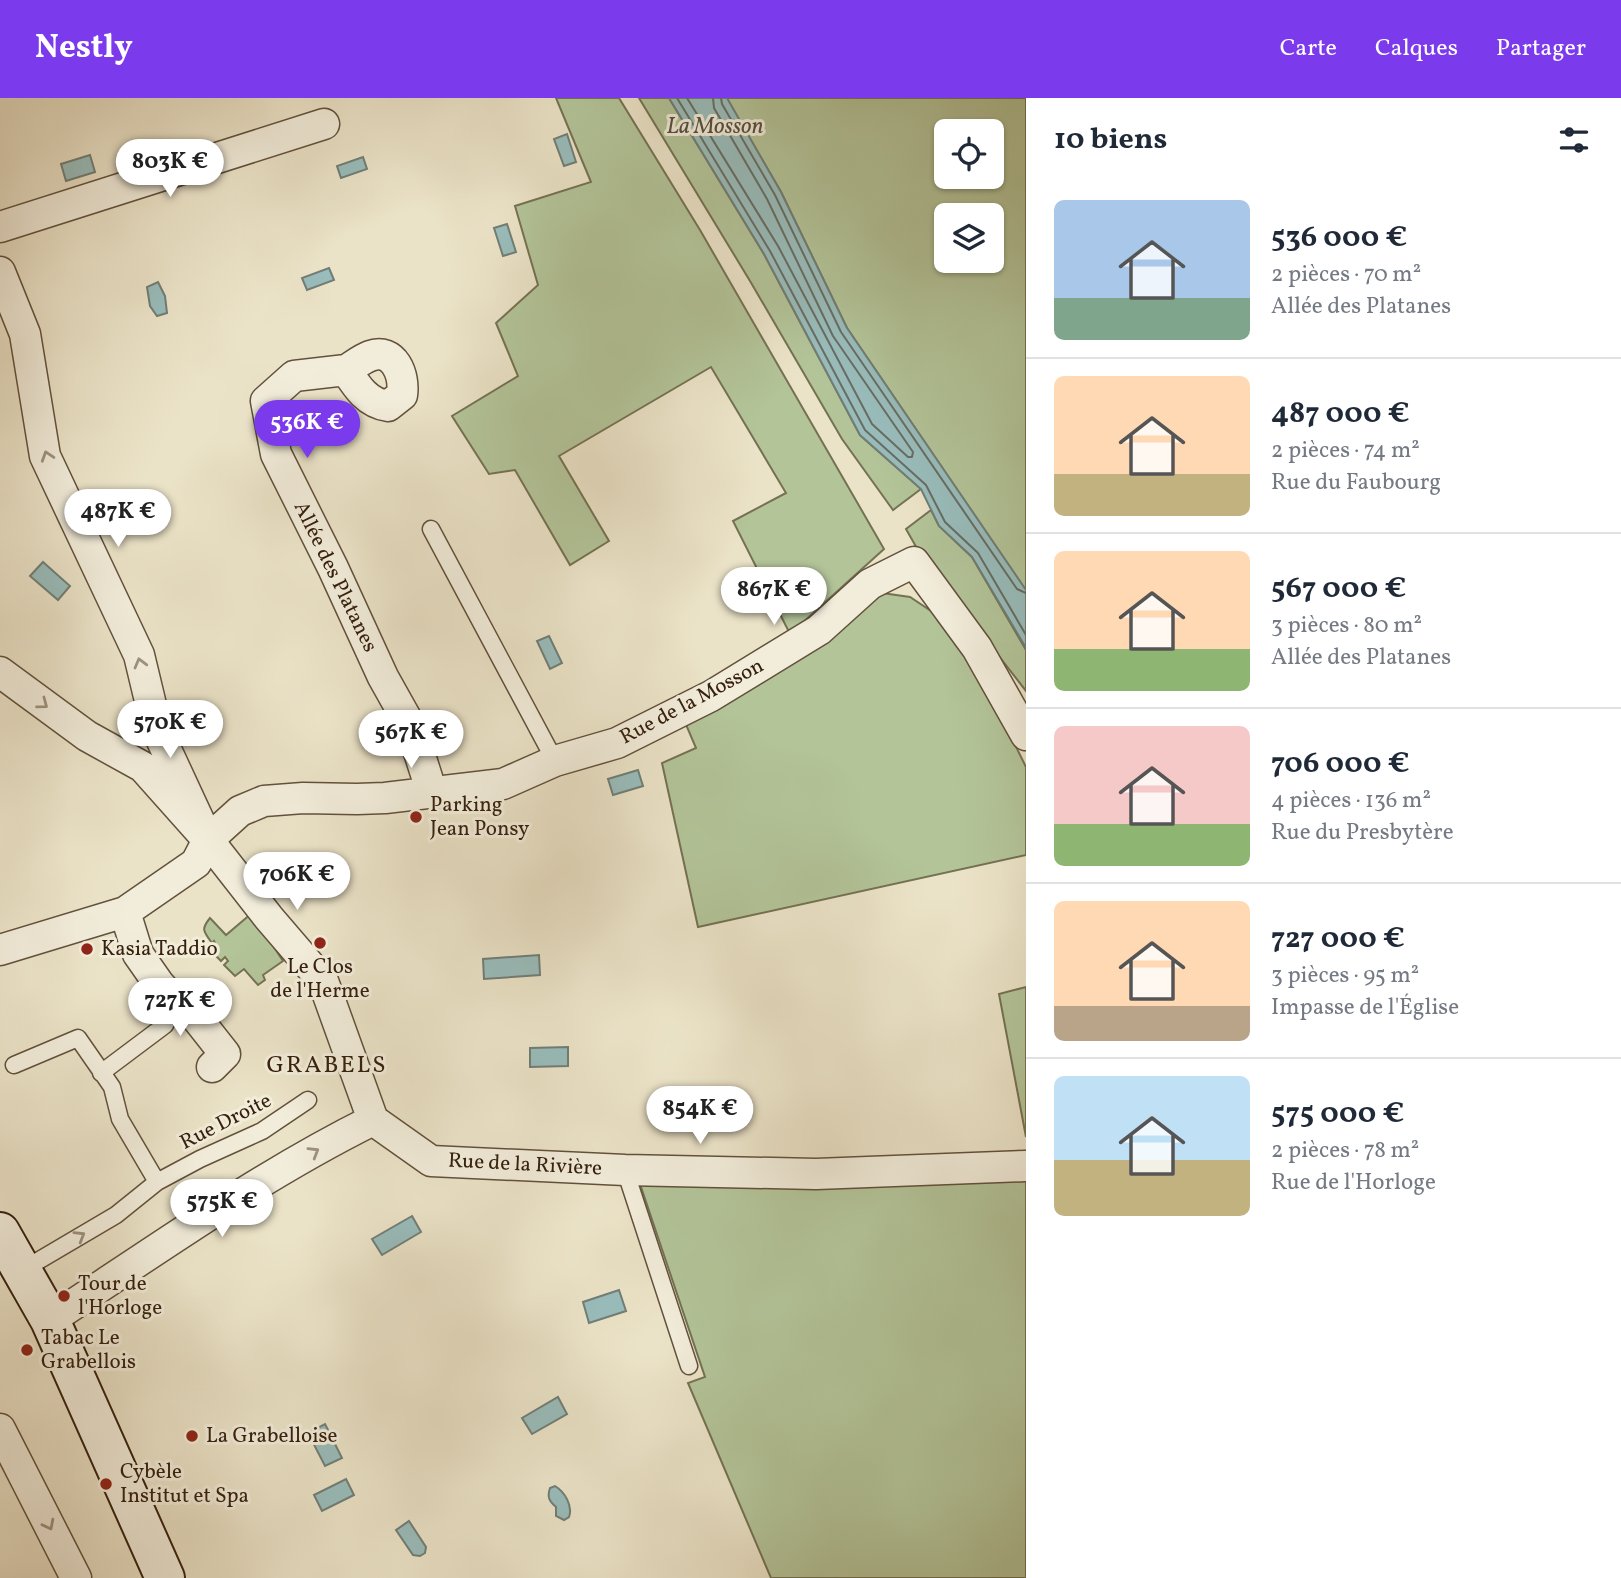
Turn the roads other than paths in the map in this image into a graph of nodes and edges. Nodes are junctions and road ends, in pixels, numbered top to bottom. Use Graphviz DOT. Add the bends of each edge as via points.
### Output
graph roads {
  1 [pos="324,124"];
  2 [pos="0,227"];
  3 [pos="0,272"];
  4 [pos="346,370"];
  5 [pos="431,528"];
  6 [pos="0,671"];
  7 [pos="1026,735"];
  8 [pos="555,761"];
  9 [pos="432,793"];
  10 [pos="208,840"];
  11 [pos="125,912"];
  12 [pos="0,950"];
  13 [pos="176,1003"];
  14 [pos="14,1065"];
  15 [pos="212,1067"];
  16 [pos="101,1073"];
  17 [pos="308,1100"];
  18 [pos="373,1120"];
  19 [pos="1026,1166"];
  20 [pos="625,1170"];
  21 [pos="157,1182"];
  22 [pos="0,1232"];
  23 [pos="21,1271"];
  24 [pos="50,1320"];
  25 [pos="689,1366"];
  26 [pos="0,1429"];
  27 [pos="12,1479"];
  28 [pos="76,1578"];
  29 [pos="165,1578"];
  1 -- 2 [label="street"];
  10 -- 3 [label="street, one-way" via="157,730 139,654 45,456 25,334"];
  4 -- 9 [label="street, Allée des Platanes" via="294,376 267,401 276,454 411,727"];
  5 -- 8 [label="lane"];
  6 -- 10 [label="street, one-way" via="87,736 143,767"];
  7 -- 8 [label="street, Rue de la Mosson" via="977,648 914,562 870,584 818,630 711,696 617,743"];
  8 -- 9 [label="street, Rue de la Mosson" via="503,784"];
  9 -- 10 [label="street, Rue de la Mosson" via="264,801 240,811"];
  10 -- 11 [label="street, Rue de la Mosson" via="196,863"];
  10 -- 18 [label="street" via="323,981"];
  11 -- 12 [label="street, Rue de la Mosson"];
  11 -- 13 [label="street" via="138,954"];
  13 -- 15 [label="street" via="188,1007 226,1054"];
  13 -- 16 [label="lane" via="165,1024"];
  14 -- 16 [label="lane" via="78,1038"];
  16 -- 21 [label="lane" via="112,1087 120,1119"];
  17 -- 21 [label="lane, Rue Droite" via="262,1131"];
  18 -- 20 [label="street, Rue de la Rivière" via="432,1161"];
  24 -- 18 [label="street, one-way" via="244,1195"];
  19 -- 20 [label="street, Rue de la Rivière" via="816,1174"];
  20 -- 25 [label="lane"];
  23 -- 21 [label="lane, Rue Droite, one-way" via="116,1215"];
  22 -- 23 [label="street"];
  23 -- 24 [label="street"];
  24 -- 29 [label="street"];
  26 -- 27 [label="street"];
  27 -- 28 [label="street, one-way"];
}
